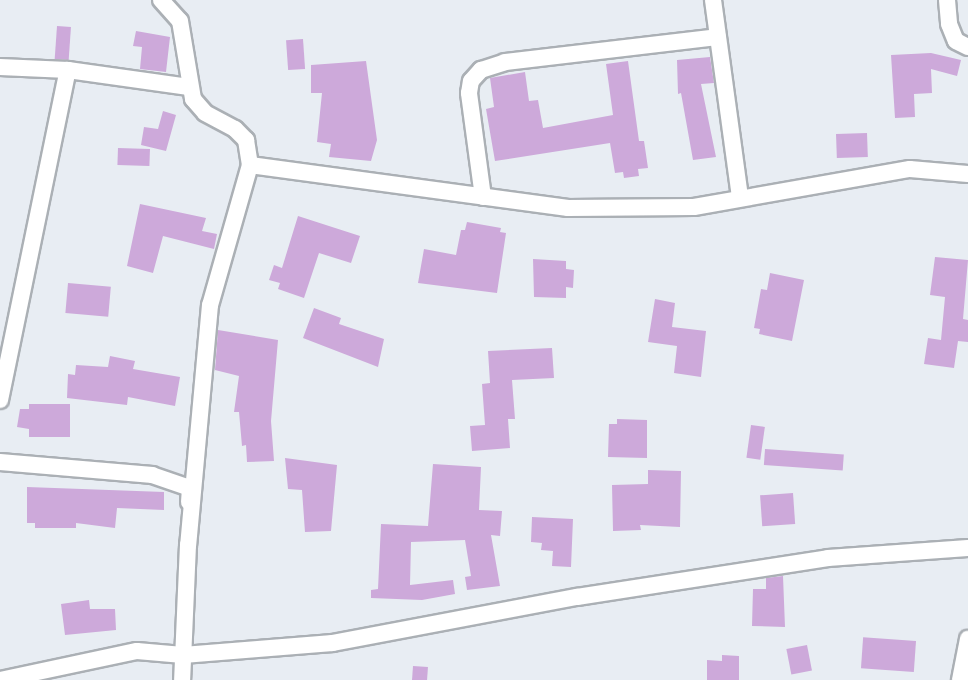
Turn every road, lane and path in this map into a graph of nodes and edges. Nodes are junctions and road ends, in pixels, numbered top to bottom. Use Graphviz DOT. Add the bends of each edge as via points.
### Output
graph roads {
  1 [pos="161,0"];
  2 [pos="713,0"];
  3 [pos="947,0"];
  4 [pos="718,37"];
  5 [pos="968,47"];
  6 [pos="0,67"];
  7 [pos="68,70"];
  8 [pos="189,87"];
  9 [pos="250,165"];
  10 [pos="968,174"];
  11 [pos="483,197"];
  12 [pos="740,198"];
  13 [pos="0,400"];
  14 [pos="0,462"];
  15 [pos="188,544"];
  16 [pos="968,548"];
  17 [pos="968,639"];
  18 [pos="183,655"];
  19 [pos="0,680"];
  20 [pos="182,680"];
  21 [pos="960,680"];
  1 -- 8 [label="street" via="180,21"];
  2 -- 4 [label="street"];
  3 -- 5 [label="street" via="949,24 956,41"];
  4 -- 11 [label="street" via="505,62 481,70 471,81 469,93"];
  4 -- 12 [label="street"];
  6 -- 7 [label="street"];
  7 -- 8 [label="street"];
  7 -- 13 [label="street"];
  8 -- 9 [label="street" via="205,113 236,129 246,140"];
  9 -- 11 [label="street"];
  9 -- 15 [label="street" via="210,304"];
  10 -- 12 [label="street" via="910,169"];
  11 -- 12 [label="street" via="568,208 694,207"];
  14 -- 15 [label="street" via="152,475 189,488"];
  15 -- 18 [label="street"];
  16 -- 18 [label="street" via="828,558 578,597 333,643"];
  17 -- 21 [label="street"];
  18 -- 19 [label="street" via="137,651"];
  18 -- 20 [label="street"];
}
